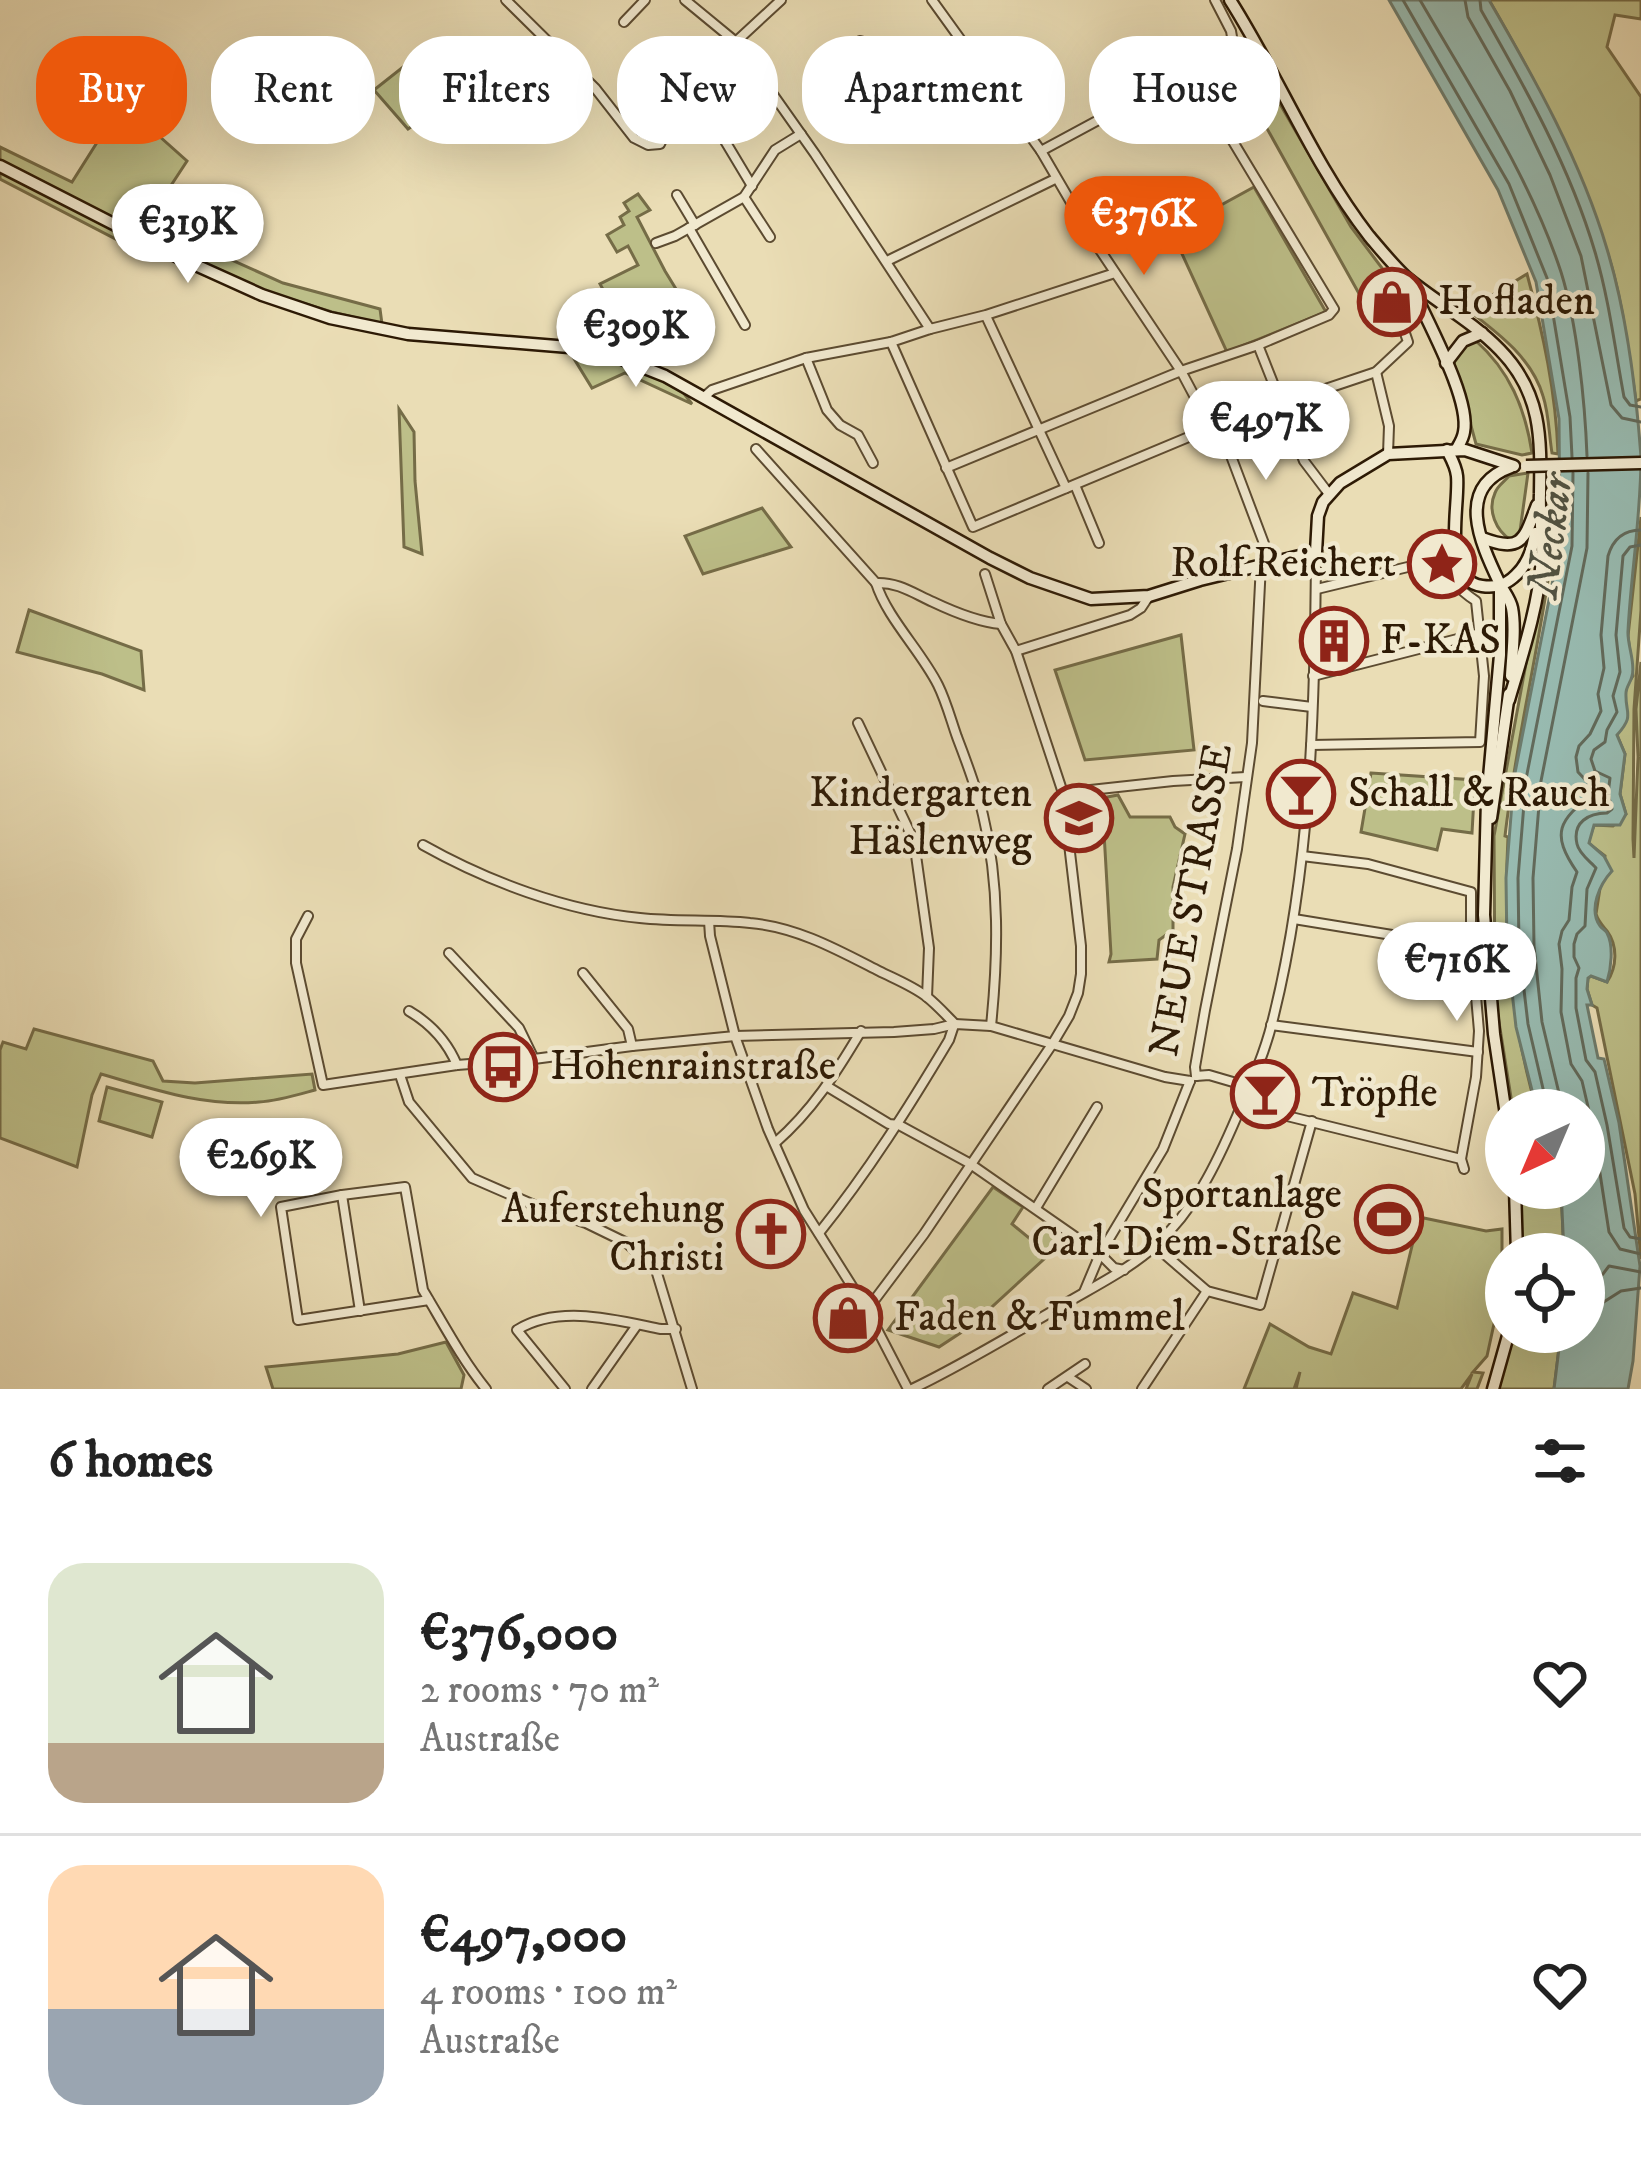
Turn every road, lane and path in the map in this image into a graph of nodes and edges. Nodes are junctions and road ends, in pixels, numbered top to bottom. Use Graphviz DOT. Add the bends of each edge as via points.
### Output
graph roads {
  1 [pos="506,0"];
  2 [pos="645,0"];
  3 [pos="685,0"];
  4 [pos="781,0"];
  5 [pos="932,0"];
  6 [pos="1216,0"];
  7 [pos="1230,0"];
  8 [pos="624,22"];
  9 [pos="729,36"];
  10 [pos="742,36"];
  11 [pos="958,36"];
  12 [pos="1231,36"];
  13 [pos="1252,36"];
  14 [pos="1280,86"];
  15 [pos="778,101"];
  16 [pos="617,116"];
  17 [pos="1089,125"];
  18 [pos="802,134"];
  19 [pos="727,144"];
  20 [pos="809,144"];
  21 [pos="1036,144"];
  22 [pos="1235,144"];
  23 [pos="1041,151"];
  24 [pos="0,166"];
  25 [pos="1055,179"];
  26 [pos="752,186"];
  27 [pos="677,195"];
  28 [pos="744,197"];
  29 [pos="692,227"];
  30 [pos="770,237"];
  31 [pos="656,243"];
  32 [pos="887,261"];
  33 [pos="1115,273"];
  34 [pos="1408,279"];
  35 [pos="1392,295"];
  36 [pos="986,315"];
  37 [pos="745,326"];
  38 [pos="930,329"];
  39 [pos="1482,333"];
  40 [pos="891,342"];
  41 [pos="1258,345"];
  42 [pos="806,358"];
  43 [pos="1446,363"];
  44 [pos="1181,370"];
  45 [pos="1376,372"];
  46 [pos="704,397"];
  47 [pos="1280,404"];
  48 [pos="1215,426"];
  49 [pos="1040,429"];
  50 [pos="756,449"];
  51 [pos="1452,450"];
  52 [pos="1388,454"];
  53 [pos="874,463"];
  54 [pos="1641,463"];
  55 [pos="1514,466"];
  56 [pos="946,468"];
  57 [pos="1071,487"];
  58 [pos="1329,494"];
  59 [pos="1540,499"];
  60 [pos="1482,538"];
  61 [pos="1099,543"];
  62 [pos="1316,552"];
  63 [pos="1454,554"];
  64 [pos="1266,563"];
  65 [pos="985,574"];
  66 [pos="876,583"];
  67 [pos="1500,586"];
  68 [pos="1317,590"];
  69 [pos="1149,596"];
  70 [pos="1001,624"];
  71 [pos="1481,633"];
  72 [pos="1016,651"];
  73 [pos="1313,676"];
  74 [pos="1509,700"];
  75 [pos="1263,701"];
  76 [pos="1312,707"];
  77 [pos="858,723"];
  78 [pos="1311,745"];
  79 [pos="1246,777"];
  80 [pos="1063,793"];
  81 [pos="1487,839"];
  82 [pos="423,845"];
  83 [pos="1302,856"];
  84 [pos="308,916"];
  85 [pos="1294,919"];
  86 [pos="709,921"];
  87 [pos="1471,938"];
  88 [pos="449,953"];
  89 [pos="583,973"];
  90 [pos="927,998"];
  91 [pos="409,1011"];
  92 [pos="955,1024"];
  93 [pos="1271,1025"];
  94 [pos="992,1026"];
  95 [pos="862,1031"];
  96 [pos="735,1036"];
  97 [pos="1053,1043"];
  98 [pos="632,1046"];
  99 [pos="1478,1052"];
  100 [pos="534,1059"];
  101 [pos="457,1065"];
  102 [pos="400,1075"];
  103 [pos="1193,1079"];
  104 [pos="828,1087"];
  105 [pos="1250,1087"];
  106 [pos="1503,1089"];
  107 [pos="1244,1101"];
  108 [pos="1097,1108"];
  109 [pos="1312,1121"];
  110 [pos="899,1125"];
  111 [pos="775,1143"];
  112 [pos="969,1163"];
  113 [pos="342,1195"];
  114 [pos="1036,1208"];
  115 [pos="819,1234"];
  116 [pos="1155,1246"];
  117 [pos="1100,1254"];
  118 [pos="1124,1270"];
  119 [pos="1207,1291"];
  120 [pos="1084,1293"];
  121 [pos="429,1300"];
  122 [pos="867,1310"];
  123 [pos="360,1311"];
  124 [pos="638,1324"];
  125 [pos="676,1329"];
  126 [pos="1502,1353"];
  127 [pos="1085,1364"];
  128 [pos="1068,1377"];
  129 [pos="486,1389"];
  130 [pos="565,1389"];
  131 [pos="592,1389"];
  132 [pos="692,1389"];
  133 [pos="910,1389"];
  134 [pos="1048,1389"];
  135 [pos="1086,1389"];
  136 [pos="1142,1389"];
  137 [pos="1493,1389"];
  1 -- 16 [label="street"];
  2 -- 8 [label="street"];
  3 -- 9 [label="street"];
  4 -- 10 [label="street"];
  5 -- 11 [label="street"];
  6 -- 12 [label="street"];
  7 -- 13 [label="main road"];
  14 -- 34 [label="main road" via="1340,192"];
  15 -- 18 [label="street"];
  17 -- 23 [label="street"];
  18 -- 26 [label="street" via="775,150"];
  19 -- 26 [label="street"];
  20 -- 32 [label="street"];
  21 -- 23 [label="street"];
  22 -- 41 [label="street" via="1334,309"];
  23 -- 25 [label="street"];
  24 -- 46 [label="main road" via="262,295 330,318 408,334 580,348"];
  25 -- 32 [label="street"];
  25 -- 33 [label="street"];
  26 -- 28 [label="street"];
  27 -- 29 [label="street"];
  28 -- 29 [label="street"];
  28 -- 30 [label="street"];
  29 -- 31 [label="street"];
  29 -- 37 [label="street"];
  32 -- 38 [label="street"];
  33 -- 36 [label="street"];
  33 -- 44 [label="street"];
  34 -- 39 [label="main road"];
  34 -- 43 [label="main road"];
  35 -- 45 [label="street" via="1408,342"];
  36 -- 38 [label="street"];
  36 -- 49 [label="street"];
  38 -- 40 [label="street"];
  39 -- 43 [label="main road" via="1463,340"];
  39 -- 59 [label="main road" via="1516,369 1535,409"];
  40 -- 42 [label="street"];
  40 -- 56 [label="street"];
  41 -- 44 [label="street"];
  41 -- 47 [label="street"];
  42 -- 46 [label="street"];
  42 -- 53 [label="street" via="827,410 858,435"];
  43 -- 51 [label="main road" via="1465,418"];
  44 -- 48 [label="street"];
  44 -- 49 [label="street"];
  45 -- 47 [label="street"];
  45 -- 52 [label="street"];
  46 -- 69 [label="main road" via="1030,578 1091,599"];
  47 -- 48 [label="street"];
  47 -- 58 [label="street" via="1304,461"];
  48 -- 57 [label="street"];
  48 -- 64 [label="street"];
  49 -- 56 [label="street"];
  49 -- 57 [label="street"];
  50 -- 66 [label="street"];
  51 -- 52 [label="main road"];
  51 -- 55 [label="main road"];
  51 -- 63 [label="main road"];
  52 -- 58 [label="main road"];
  54 -- 55 [label="main road, bridge"];
  55 -- 60 [label="main road" via="1478,495"];
  56 -- 57 [label="street" via="973,527"];
  57 -- 61 [label="street"];
  58 -- 62 [label="main road"];
  59 -- 60 [label="main road" via="1518,543"];
  59 -- 67 [label="main road" via="1529,557"];
  59 -- 74 [label="main road" via="1542,560"];
  60 -- 67 [label="main road"];
  62 -- 64 [label="main road"];
  62 -- 68 [label="street"];
  63 -- 67 [label="main road" via="1466,579"];
  63 -- 68 [label="street"];
  63 -- 71 [label="street" via="1451,577 1476,601"];
  64 -- 69 [label="main road"];
  64 -- 79 [label="street, NEUE STRASSE"];
  65 -- 70 [label="street"];
  66 -- 70 [label="street" via="893,582"];
  66 -- 94 [label="street" via="939,687 983,815 997,920"];
  67 -- 74 [label="main road" via="1513,622"];
  67 -- 81 [label="main road"];
  68 -- 73 [label="street"];
  69 -- 72 [label="street" via="1130,615"];
  70 -- 72 [label="street"];
  71 -- 73 [label="street"];
  71 -- 78 [label="street" via="1480,742"];
  72 -- 80 [label="street"];
  73 -- 76 [label="street"];
  74 -- 81 [label="main road"];
  75 -- 76 [label="street"];
  76 -- 78 [label="street"];
  77 -- 90 [label="street" via="914,841 929,948"];
  78 -- 83 [label="street"];
  79 -- 80 [label="street"];
  79 -- 103 [label="street, NEUE STRASSE"];
  80 -- 97 [label="street" via="1082,974"];
  81 -- 106 [label="main road" via="1486,954"];
  82 -- 86 [label="street" via="512,887 573,904 640,919"];
  83 -- 85 [label="street"];
  83 -- 87 [label="street" via="1369,864 1472,892"];
  84 -- 102 [label="street" via="296,963 323,1085"];
  85 -- 87 [label="street"];
  85 -- 93 [label="street"];
  86 -- 90 [label="street" via="788,930"];
  86 -- 96 [label="street"];
  87 -- 99 [label="street"];
  88 -- 100 [label="street" via="519,1028"];
  89 -- 98 [label="street" via="628,1029"];
  90 -- 92 [label="street"];
  91 -- 101 [label="street" via="449,1046"];
  92 -- 94 [label="street"];
  92 -- 95 [label="street"];
  92 -- 110 [label="street"];
  93 -- 99 [label="street"];
  93 -- 105 [label="street"];
  94 -- 97 [label="street"];
  95 -- 96 [label="street"];
  95 -- 104 [label="street"];
  96 -- 98 [label="street"];
  96 -- 111 [label="street"];
  97 -- 103 [label="street"];
  97 -- 112 [label="street"];
  98 -- 100 [label="street"];
  99 -- 109 [label="street" via="1462,1164"];
  100 -- 101 [label="street"];
  101 -- 102 [label="street"];
  102 -- 125 [label="street" via="409,1102 472,1178 586,1223 656,1270"];
  103 -- 105 [label="street" via="1209,1075"];
  103 -- 117 [label="street, NEUE STRASSE"];
  104 -- 110 [label="street"];
  104 -- 111 [label="street"];
  105 -- 107 [label="street"];
  107 -- 109 [label="street"];
  107 -- 116 [label="street" via="1211,1175"];
  108 -- 114 [label="street"];
  109 -- 119 [label="street" via="1260,1305"];
  110 -- 112 [label="street"];
  110 -- 115 [label="street"];
  111 -- 115 [label="street"];
  112 -- 114 [label="street"];
  112 -- 122 [label="street"];
  113 -- 121 [label="street" via="405,1187"];
  113 -- 123 [label="street"];
  113 -- 123 [label="street" via="281,1207 298,1320"];
  114 -- 117 [label="street"];
  115 -- 122 [label="street"];
  116 -- 118 [label="street"];
  116 -- 119 [label="street"];
  117 -- 118 [label="street"];
  117 -- 120 [label="street, NEUE STRASSE"];
  118 -- 120 [label="street"];
  119 -- 136 [label="street"];
  120 -- 133 [label="street"];
  121 -- 123 [label="street"];
  121 -- 129 [label="street"];
  122 -- 133 [label="street"];
  124 -- 125 [label="street"];
  124 -- 130 [label="street" via="569,1315 518,1330"];
  124 -- 131 [label="street"];
  125 -- 132 [label="street"];
  126 -- 137 [label="main road"];
  127 -- 128 [label="street"];
  128 -- 134 [label="street"];
  128 -- 135 [label="street"];
}
